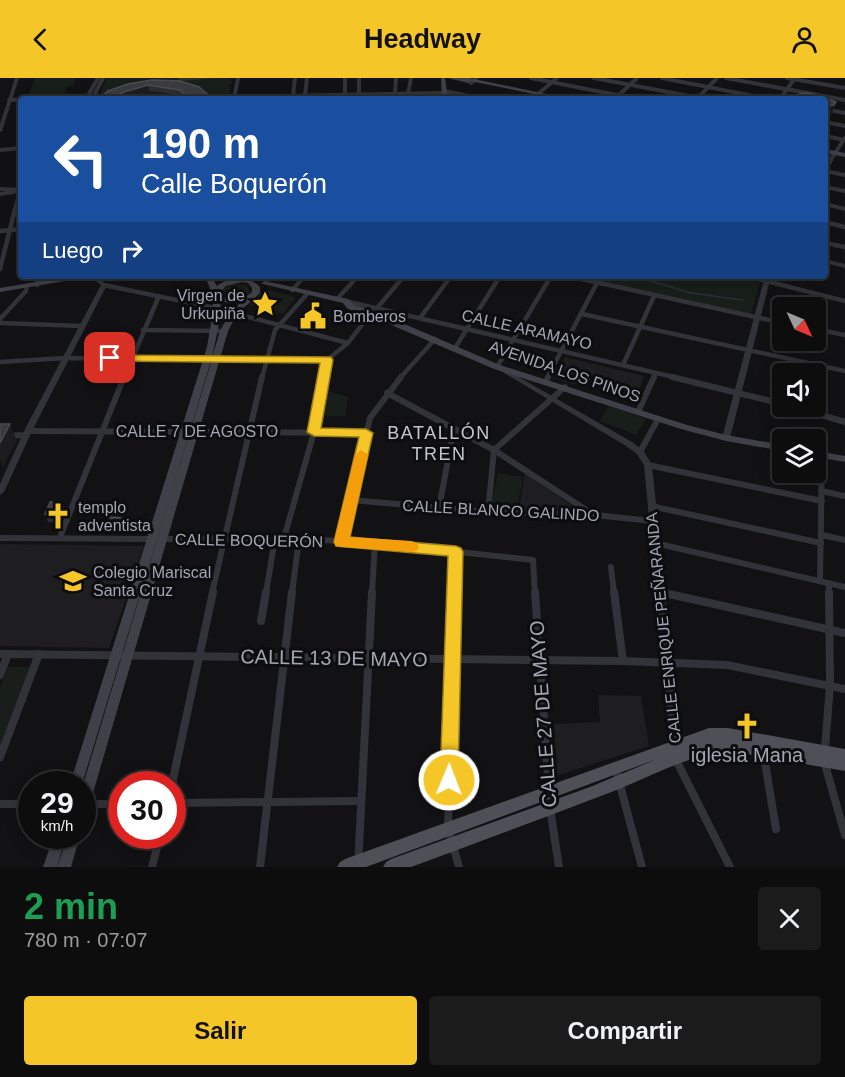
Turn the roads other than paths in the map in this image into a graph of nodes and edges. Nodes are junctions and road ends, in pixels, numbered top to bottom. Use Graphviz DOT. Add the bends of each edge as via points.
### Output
graph roads {
  1 [pos="16,78"];
  2 [pos="98,78"];
  3 [pos="103,78"];
  4 [pos="238,78"];
  5 [pos="295,78"];
  6 [pos="307,78"];
  7 [pos="345,78"];
  8 [pos="359,78"];
  9 [pos="396,78"];
  10 [pos="411,78"];
  11 [pos="444,78"];
  12 [pos="450,78"];
  13 [pos="462,78"];
  14 [pos="531,78"];
  15 [pos="557,78"];
  16 [pos="594,78"];
  17 [pos="638,78"];
  18 [pos="662,78"];
  19 [pos="717,78"];
  20 [pos="726,78"];
  21 [pos="787,78"];
  22 [pos="795,79"];
  23 [pos="474,80"];
  24 [pos="552,82"];
  25 [pos="630,85"];
  26 [pos="709,87"];
  27 [pos="845,88"];
  28 [pos="786,90"];
  29 [pos="359,94"];
  30 [pos="395,94"];
  31 [pos="408,94"];
  32 [pos="445,94"];
  33 [pos="88,96"];
  34 [pos="94,96"];
  35 [pos="234,96"];
  36 [pos="293,96"];
  37 [pos="305,96"];
  38 [pos="345,96"];
  39 [pos="350,96"];
  40 [pos="460,96"];
  41 [pos="536,96"];
  42 [pos="613,96"];
  43 [pos="618,96"];
  44 [pos="688,96"];
  45 [pos="700,96"];
  46 [pos="754,96"];
  47 [pos="782,96"];
  48 [pos="821,96"];
  49 [pos="828,97"];
  50 [pos="9,100"];
  51 [pos="18,100"];
  52 [pos="845,100"];
  53 [pos="828,110"];
  54 [pos="845,113"];
  55 [pos="828,123"];
  56 [pos="845,126"];
  57 [pos="0,131"];
  58 [pos="828,136"];
  59 [pos="845,139"];
  60 [pos="18,148"];
  61 [pos="0,150"];
  62 [pos="828,154"];
  63 [pos="834,155"];
  64 [pos="845,157"];
  65 [pos="828,166"];
  66 [pos="828,172"];
  67 [pos="845,175"];
  68 [pos="828,188"];
  69 [pos="18,189"];
  70 [pos="845,191"];
  71 [pos="0,192"];
  72 [pos="18,200"];
  73 [pos="828,205"];
  74 [pos="845,208"];
  75 [pos="828,223"];
  76 [pos="845,227"];
  77 [pos="18,229"];
  78 [pos="10,230"];
  79 [pos="0,231"];
  80 [pos="828,244"];
  81 [pos="845,247"];
  82 [pos="828,262"];
  83 [pos="845,266"];
  84 [pos="0,269"];
  85 [pos="38,279"];
  86 [pos="68,279"];
  87 [pos="100,279"];
  88 [pos="210,279"];
  89 [pos="238,279"];
  90 [pos="269,279"];
  91 [pos="302,279"];
  92 [pos="356,279"];
  93 [pos="401,279"];
  94 [pos="449,279"];
  95 [pos="498,279"];
  96 [pos="549,279"];
  97 [pos="580,279"];
  98 [pos="767,279"];
  99 [pos="770,279"];
  100 [pos="242,280"];
  101 [pos="265,283"];
  102 [pos="597,283"];
  103 [pos="37,285"];
  104 [pos="104,285"];
  105 [pos="27,286"];
  106 [pos="255,286"];
  107 [pos="0,290"];
  108 [pos="292,290"];
  109 [pos="308,293"];
  110 [pos="217,294"];
  111 [pos="159,296"];
  112 [pos="654,296"];
  113 [pos="250,298"];
  114 [pos="341,300"];
  115 [pos="845,301"];
  116 [pos="218,310"];
  117 [pos="374,310"];
  118 [pos="234,313"];
  119 [pos="582,314"];
  120 [pos="420,318"];
  121 [pos="757,318"];
  122 [pos="0,321"];
  123 [pos="772,321"];
  124 [pos="279,325"];
  125 [pos="81,326"];
  126 [pos="641,326"];
  127 [pos="467,329"];
  128 [pos="143,330"];
  129 [pos="219,331"];
  130 [pos="826,331"];
  131 [pos="845,335"];
  132 [pos="435,339"];
  133 [pos="512,340"];
  134 [pos="348,343"];
  135 [pos="455,348"];
  136 [pos="748,349"];
  137 [pos="562,351"];
  138 [pos="65,358"];
  139 [pos="132,358"];
  140 [pos="211,359"];
  141 [pos="266,360"];
  142 [pos="327,360"];
  143 [pos="0,362"];
  144 [pos="623,365"];
  145 [pos="497,367"];
  146 [pos="845,371"];
  147 [pos="656,373"];
  148 [pos="546,381"];
  149 [pos="565,387"];
  150 [pos="738,392"];
  151 [pos="387,393"];
  152 [pos="552,398"];
  153 [pos="772,401"];
  154 [pos="638,412"];
  155 [pos="826,416"];
  156 [pos="658,418"];
  157 [pos="845,422"];
  158 [pos="454,428"];
  159 [pos="190,430"];
  160 [pos="103,431"];
  161 [pos="250,431"];
  162 [pos="314,432"];
  163 [pos="27,433"];
  164 [pos="366,433"];
  165 [pos="0,436"];
  166 [pos="726,438"];
  167 [pos="772,446"];
  168 [pos="494,450"];
  169 [pos="640,452"];
  170 [pos="826,455"];
  171 [pos="845,459"];
  172 [pos="648,465"];
  173 [pos="821,483"];
  174 [pos="821,491"];
  175 [pos="0,492"];
  176 [pos="845,496"];
  177 [pos="351,500"];
  178 [pos="822,501"];
  179 [pos="651,506"];
  180 [pos="439,508"];
  181 [pos="488,512"];
  182 [pos="594,515"];
  183 [pos="652,521"];
  184 [pos="822,535"];
  185 [pos="60,537"];
  186 [pos="0,538"];
  187 [pos="225,538"];
  188 [pos="274,538"];
  189 [pos="284,538"];
  190 [pos="158,539"];
  191 [pos="299,539"];
  192 [pos="845,540"];
  193 [pos="341,542"];
  194 [pos="375,543"];
  195 [pos="655,543"];
  196 [pos="822,543"];
  197 [pos="456,552"];
  198 [pos="533,560"];
  199 [pos="611,567"];
  200 [pos="824,582"];
  201 [pos="845,587"];
  202 [pos="660,591"];
  203 [pos="261,621"];
  204 [pos="829,630"];
  205 [pos="845,633"];
  206 [pos="4,654"];
  207 [pos="39,654"];
  208 [pos="115,655"];
  209 [pos="198,655"];
  210 [pos="128,656"];
  211 [pos="283,656"];
  212 [pos="368,657"];
  213 [pos="538,660"];
  214 [pos="452,661"];
  215 [pos="623,661"];
  216 [pos="668,663"];
  217 [pos="0,675"];
  218 [pos="830,685"];
  219 [pos="845,689"];
  220 [pos="763,750"];
  221 [pos="676,752"];
  222 [pos="845,755"];
  223 [pos="825,756"];
  224 [pos="0,757"];
  225 [pos="845,765"];
  226 [pos="615,767"];
  227 [pos="79,771"];
  228 [pos="94,771"];
  229 [pos="175,771"];
  230 [pos="619,783"];
  231 [pos="549,791"];
  232 [pos="268,801"];
  233 [pos="361,801"];
  234 [pos="186,803"];
  235 [pos="0,804"];
  236 [pos="18,804"];
  237 [pos="550,808"];
  238 [pos="448,828"];
  239 [pos="776,829"];
  240 [pos="845,835"];
  241 [pos="56,849"];
  242 [pos="70,849"];
  243 [pos="157,849"];
  244 [pos="455,859"];
  245 [pos="354,866"];
  246 [pos="50,867"];
  247 [pos="64,867"];
  248 [pos="152,867"];
  249 [pos="260,867"];
  250 [pos="391,867"];
  251 [pos="559,867"];
  252 [pos="642,867"];
  253 [pos="730,867"];
  1 -- 50 [label="street"];
  2 -- 33 [label="street"];
  3 -- 34 [label="street"];
  4 -- 35 [label="street"];
  5 -- 36 [label="street"];
  6 -- 37 [label="street"];
  7 -- 38 [label="street"];
  8 -- 29 [label="street"];
  9 -- 30 [label="street"];
  10 -- 31 [label="street"];
  11 -- 32 [label="main road"];
  12 -- 23 [label="main road"];
  13 -- 23 [label="main road"];
  14 -- 24 [label="street"];
  15 -- 24 [label="street"];
  16 -- 25 [label="street"];
  17 -- 25 [label="street"];
  18 -- 26 [label="street"];
  19 -- 26 [label="street"];
  20 -- 28 [label="street"];
  21 -- 22 [label="street"];
  22 -- 27 [label="street"];
  22 -- 28 [label="street"];
  23 -- 41 [label="main road"];
  24 -- 41 [label="street"];
  24 -- 42 [label="street"];
  25 -- 43 [label="street"];
  25 -- 44 [label="street"];
  26 -- 45 [label="street"];
  26 -- 46 [label="street"];
  28 -- 47 [label="street"];
  28 -- 48 [label="street"];
  29 -- 30 [label="street"];
  29 -- 39 [label="street"];
  30 -- 31 [label="street"];
  31 -- 32 [label="street"];
  32 -- 40 [label="street"];
  36 -- 37 [label="street"];
  49 -- 52 [label="street"];
  50 -- 51 [label="street"];
  50 -- 57 [label="street"];
  53 -- 54 [label="street"];
  55 -- 56 [label="street"];
  58 -- 59 [label="street"];
  59 -- 63 [label="street"];
  60 -- 61 [label="street"];
  62 -- 63 [label="main road"];
  63 -- 64 [label="main road"];
  63 -- 65 [label="street"];
  66 -- 67 [label="street"];
  68 -- 70 [label="street"];
  69 -- 71 [label="street"];
  72 -- 78 [label="street"];
  73 -- 74 [label="street"];
  75 -- 76 [label="street"];
  77 -- 78 [label="street"];
  78 -- 79 [label="street"];
  78 -- 84 [label="street"];
  80 -- 81 [label="street"];
  82 -- 83 [label="street"];
  85 -- 103 [label="street"];
  86 -- 103 [label="main road"];
  87 -- 104 [label="street"];
  88 -- 110 [label="main road"];
  89 -- 100 [label="main road"];
  90 -- 101 [label="main road"];
  91 -- 108 [label="street"];
  92 -- 114 [label="street"];
  93 -- 117 [label="street"];
  94 -- 120 [label="street"];
  95 -- 127 [label="street"];
  96 -- 133 [label="street"];
  97 -- 102 [label="street"];
  98 -- 121 [label="street"];
  99 -- 115 [label="street"];
  100 -- 106 [label="main road"];
  100 -- 110 [label="main road" via="225,283"];
  101 -- 106 [label="main road"];
  101 -- 108 [label="main road"];
  102 -- 112 [label="street"];
  102 -- 119 [label="street"];
  103 -- 105 [label="main road"];
  104 -- 111 [label="street"];
  104 -- 125 [label="street"];
  105 -- 107 [label="main road"];
  105 -- 122 [label="street"];
  106 -- 113 [label="main road" via="257,291"];
  108 -- 109 [label="main road"];
  109 -- 114 [label="main road"];
  109 -- 124 [label="street"];
  110 -- 113 [label="main road" via="231,302"];
  110 -- 116 [label="main road"];
  111 -- 116 [label="street"];
  111 -- 128 [label="street"];
  112 -- 121 [label="street"];
  112 -- 126 [label="street"];
  113 -- 118 [label="main road"];
  114 -- 117 [label="main road, AVENIDA LOS PINOS" via="351,307"];
  116 -- 118 [label="street"];
  116 -- 129 [label="main road"];
  117 -- 120 [label="street, CALLE ARAMAYO"];
  117 -- 132 [label="main road, AVENIDA LOS PINOS"];
  117 -- 134 [label="street"];
  118 -- 124 [label="street"];
  118 -- 129 [label="main road"];
  119 -- 126 [label="street"];
  119 -- 137 [label="street"];
  120 -- 127 [label="street, CALLE ARAMAYO"];
  121 -- 123 [label="street"];
  121 -- 136 [label="street"];
  122 -- 125 [label="street"];
  124 -- 134 [label="street"];
  124 -- 141 [label="street"];
  125 -- 138 [label="street"];
  126 -- 136 [label="street"];
  126 -- 144 [label="street"];
  127 -- 133 [label="street, CALLE ARAMAYO"];
  127 -- 135 [label="street"];
  128 -- 129 [label="street"];
  128 -- 139 [label="street"];
  129 -- 140 [label="main road"];
  130 -- 131 [label="street"];
  132 -- 135 [label="main road, AVENIDA LOS PINOS"];
  132 -- 151 [label="street"];
  133 -- 137 [label="street, CALLE ARAMAYO"];
  133 -- 145 [label="street"];
  134 -- 142 [label="street"];
  135 -- 145 [label="main road, AVENIDA LOS PINOS"];
  136 -- 146 [label="street"];
  136 -- 150 [label="street"];
  137 -- 144 [label="street, CALLE ARAMAYO"];
  137 -- 148 [label="street"];
  138 -- 139 [label="street"];
  138 -- 143 [label="street"];
  138 -- 163 [label="street"];
  139 -- 140 [label="street"];
  139 -- 160 [label="street"];
  140 -- 141 [label="street"];
  140 -- 159 [label="main road"];
  141 -- 142 [label="street"];
  141 -- 161 [label="street"];
  142 -- 162 [label="street"];
  144 -- 147 [label="street, CALLE ARAMAYO"];
  145 -- 148 [label="main road, AVENIDA LOS PINOS"];
  145 -- 152 [label="street"];
  147 -- 150 [label="street, CALLE ARAMAYO"];
  147 -- 154 [label="street"];
  148 -- 149 [label="main road, AVENIDA LOS PINOS"];
  149 -- 152 [label="street"];
  149 -- 154 [label="main road, AVENIDA LOS PINOS"];
  150 -- 153 [label="street, CALLE ARAMAYO"];
  150 -- 166 [label="street"];
  151 -- 158 [label="street"];
  151 -- 164 [label="street" via="370,418"];
  152 -- 168 [label="street"];
  152 -- 169 [label="street"];
  154 -- 156 [label="main road, AVENIDA LOS PINOS"];
  155 -- 157 [label="street"];
  156 -- 166 [label="main road, AVENIDA LOS PINOS"];
  156 -- 169 [label="street"];
  158 -- 168 [label="street"];
  158 -- 180 [label="street"];
  159 -- 160 [label="street, CALLE 7 DE AGOSTO"];
  159 -- 161 [label="street, CALLE 7 DE AGOSTO"];
  159 -- 190 [label="main road"];
  160 -- 163 [label="street, CALLE 7 DE AGOSTO"];
  160 -- 185 [label="street"];
  161 -- 162 [label="street, CALLE 7 DE AGOSTO"];
  161 -- 187 [label="street"];
  162 -- 164 [label="street, CALLE 7 DE AGOSTO"];
  162 -- 189 [label="street"];
  163 -- 165 [label="street, CALLE 7 DE AGOSTO"];
  163 -- 175 [label="street"];
  164 -- 177 [label="street"];
  166 -- 167 [label="main road, AVENIDA LOS PINOS"];
  168 -- 181 [label="street"];
  168 -- 182 [label="street"];
  169 -- 172 [label="street, CALLE ENRIQUE PEÑARANDA"];
  170 -- 171 [label="main road"];
  172 -- 178 [label="street"];
  172 -- 179 [label="street, CALLE ENRIQUE PEÑARANDA"];
  173 -- 174 [label="street"];
  174 -- 176 [label="street"];
  174 -- 178 [label="street"];
  177 -- 180 [label="street, CALLE BLANCO GALINDO"];
  177 -- 193 [label="street"];
  178 -- 184 [label="street"];
  179 -- 183 [label="street, CALLE ENRIQUE PEÑARANDA"];
  179 -- 196 [label="street"];
  180 -- 181 [label="street, CALLE BLANCO GALINDO"];
  181 -- 182 [label="street, CALLE BLANCO GALINDO"];
  182 -- 183 [label="street, CALLE BLANCO GALINDO"];
  183 -- 195 [label="street, CALLE ENRIQUE PEÑARANDA"];
  184 -- 192 [label="street"];
  184 -- 196 [label="street"];
  185 -- 186 [label="street, CALLE BOQUERÓN"];
  185 -- 190 [label="street, CALLE BOQUERÓN"];
  187 -- 188 [label="street, CALLE BOQUERÓN"];
  187 -- 190 [label="street, CALLE BOQUERÓN"];
  187 -- 209 [label="street"];
  188 -- 189 [label="street, CALLE BOQUERÓN"];
  188 -- 203 [label="street"];
  189 -- 191 [label="street, CALLE BOQUERÓN"];
  190 -- 208 [label="main road"];
  190 -- 210 [label="main road"];
  191 -- 193 [label="street, CALLE BOQUERÓN"];
  191 -- 211 [label="street"];
  193 -- 194 [label="street, CALLE BOQUERÓN"];
  194 -- 197 [label="street, CALLE BOQUERÓN"];
  194 -- 212 [label="street"];
  195 -- 200 [label="street"];
  195 -- 202 [label="street, CALLE ENRIQUE PEÑARANDA"];
  196 -- 200 [label="street"];
  197 -- 198 [label="street, CALLE BOQUERÓN"];
  197 -- 214 [label="street"];
  198 -- 213 [label="street, CALLE 27 DE MAYO"];
  199 -- 215 [label="street"];
  200 -- 201 [label="street"];
  200 -- 204 [label="street"];
  202 -- 204 [label="street"];
  202 -- 216 [label="street, CALLE ENRIQUE PEÑARANDA"];
  204 -- 205 [label="street"];
  204 -- 218 [label="street"];
  206 -- 207 [label="street, CALLE 13 DE MAYO"];
  206 -- 217 [label="street"];
  207 -- 208 [label="street, CALLE 13 DE MAYO"];
  207 -- 224 [label="street"];
  208 -- 210 [label="street, CALLE 13 DE MAYO"];
  208 -- 227 [label="main road"];
  209 -- 210 [label="street, CALLE 13 DE MAYO"];
  209 -- 211 [label="street, CALLE 13 DE MAYO"];
  209 -- 229 [label="street"];
  210 -- 228 [label="main road"];
  211 -- 212 [label="street, CALLE 13 DE MAYO"];
  211 -- 232 [label="street"];
  212 -- 214 [label="street, CALLE 13 DE MAYO"];
  212 -- 233 [label="street"];
  213 -- 214 [label="street, CALLE 13 DE MAYO"];
  213 -- 215 [label="street, CALLE 13 DE MAYO"];
  213 -- 231 [label="street, CALLE 27 DE MAYO"];
  214 -- 238 [label="street"];
  215 -- 216 [label="street, CALLE 13 DE MAYO"];
  216 -- 218 [label="street, CALLE 13 DE MAYO" via="727,665"];
  216 -- 221 [label="street, CALLE ENRIQUE PEÑARANDA"];
  218 -- 219 [label="street, CALLE 13 DE MAYO"];
  218 -- 223 [label="street"];
  220 -- 221 [label="main road" via="716,746"];
  220 -- 223 [label="main road"];
  220 -- 239 [label="street"];
  221 -- 223 [label="main road" via="710,734 729,734"];
  221 -- 226 [label="main road"];
  221 -- 230 [label="main road"];
  221 -- 253 [label="street, CALLE ENRIQUE PEÑARANDA"];
  222 -- 223 [label="main road"];
  223 -- 225 [label="main road"];
  223 -- 240 [label="street"];
  226 -- 230 [label="street"];
  226 -- 231 [label="main road"];
  230 -- 237 [label="main road"];
  230 -- 252 [label="street"];
  231 -- 237 [label="street, CALLE 27 DE MAYO"];
  231 -- 238 [label="main road"];
  232 -- 233 [label="street"];
  232 -- 234 [label="street"];
  232 -- 249 [label="street"];
  233 -- 245 [label="street"];
  235 -- 236 [label="street"];
  237 -- 244 [label="main road"];
  237 -- 251 [label="street, CALLE 27 DE MAYO"];
  238 -- 244 [label="street"];
  238 -- 245 [label="main road"];
  241 -- 246 [label="main road"];
  242 -- 247 [label="main road"];
  243 -- 248 [label="street"];
  244 -- 250 [label="main road"];
}
